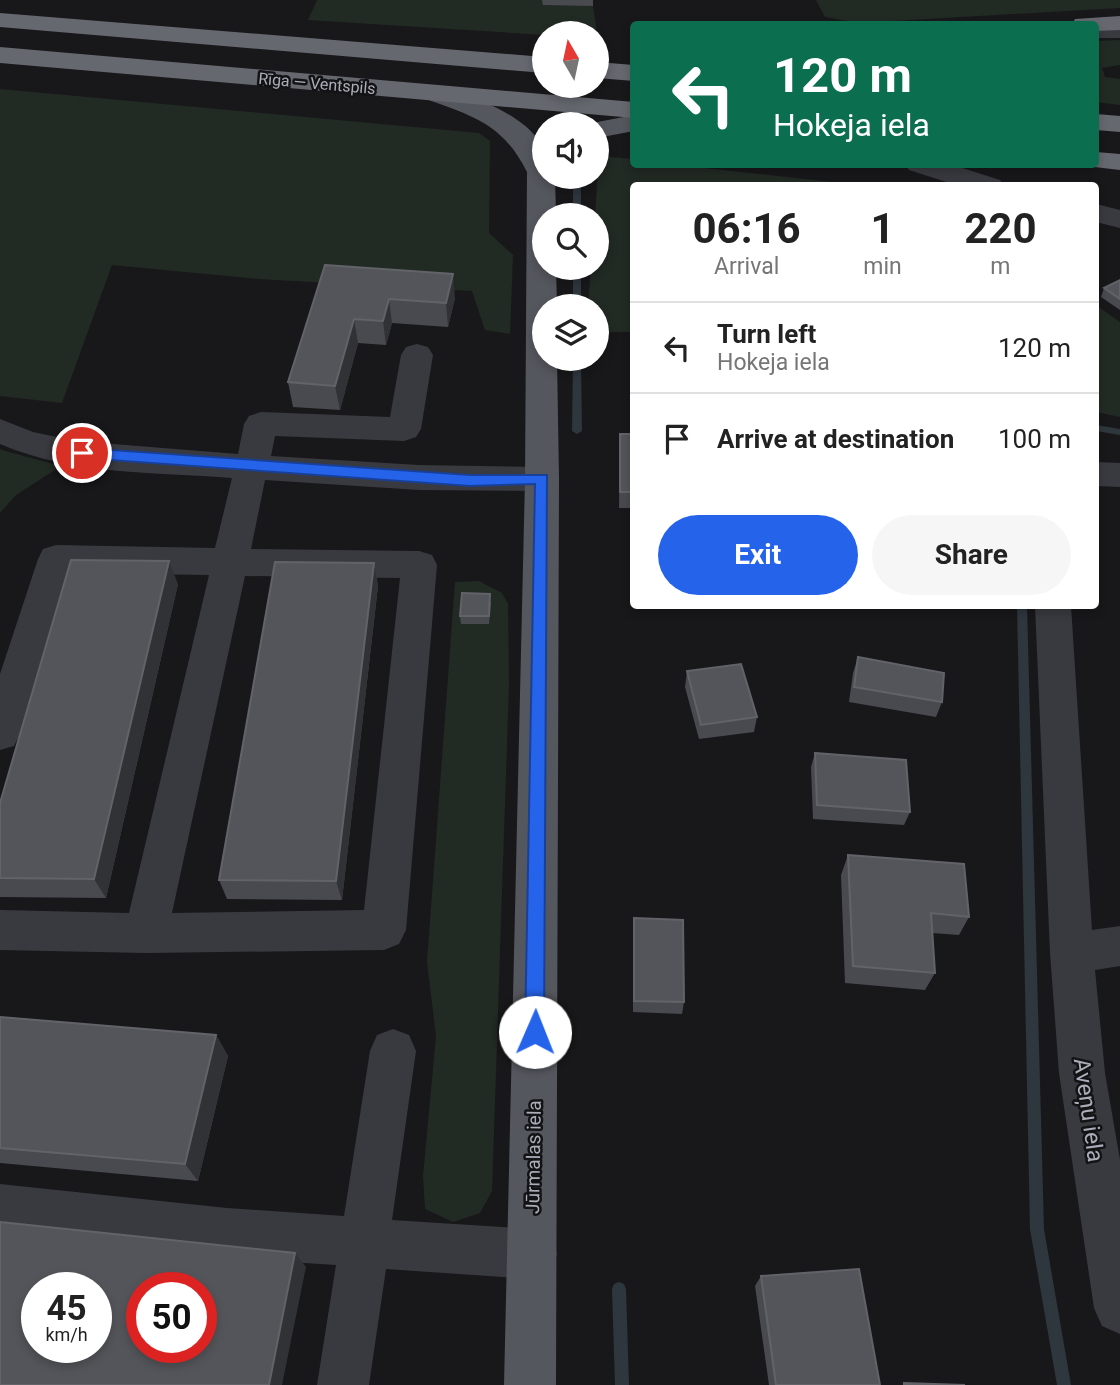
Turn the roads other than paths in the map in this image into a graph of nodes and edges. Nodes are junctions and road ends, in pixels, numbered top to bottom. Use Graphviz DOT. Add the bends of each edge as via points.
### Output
graph roads {
  1 [pos="0,9"];
  2 [pos="0,20"];
  3 [pos="1120,23"];
  4 [pos="1099,24"];
  5 [pos="1120,30"];
  6 [pos="1099,31"];
  7 [pos="532,47"];
  8 [pos="609,48"];
  9 [pos="623,48"];
  10 [pos="0,55"];
  11 [pos="532,64"];
  12 [pos="609,71"];
  13 [pos="630,74"];
  14 [pos="435,93"];
  15 [pos="630,110"];
  16 [pos="1099,122"];
  17 [pos="630,124"];
  18 [pos="1120,124"];
  19 [pos="609,128"];
  20 [pos="532,154"];
  21 [pos="1099,160"];
  22 [pos="1120,162"];
  23 [pos="932,168"];
  24 [pos="977,182"];
  25 [pos="542,189"];
  26 [pos="1099,214"];
  27 [pos="1120,219"];
  28 [pos="417,355"];
  29 [pos="0,430"];
  30 [pos="250,467"];
  31 [pos="1099,474"];
  32 [pos="1120,475"];
  33 [pos="542,478"];
  34 [pos="229,561"];
  35 [pos="1053,609"];
  36 [pos="0,734"];
  37 [pos="0,930"];
  38 [pos="146,933"];
  39 [pos="1120,946"];
  40 [pos="1072,953"];
  41 [pos="393,1051"];
  42 [pos="0,1208"];
  43 [pos="364,1244"];
  44 [pos="532,1254"];
  45 [pos="1120,1308"];
  46 [pos="343,1385"];
  47 [pos="530,1385"];
  1 -- 7 [label="highway" via="169,17"];
  2 -- 11 [label="highway, Rīga — Ventspils"];
  3 -- 4 [label="highway"];
  5 -- 6 [label="street"];
  8 -- 9 [label="highway"];
  10 -- 14 [label="highway, Rīga — Ventspils"];
  12 -- 13 [label="highway"];
  14 -- 15 [label="highway, Rīga — Ventspils"];
  14 -- 20 [label="main road" via="505,122"];
  16 -- 18 [label="highway"];
  17 -- 19 [label="main road"];
  21 -- 22 [label="highway"];
  23 -- 24 [label="street"];
  25 -- 33 [label="main road, Jūrmalas iela"];
  26 -- 27 [label="street"];
  28 -- 30 [label="street" via="404,429 261,424"];
  29 -- 30 [label="street" via="59,451"];
  30 -- 33 [label="street" via="470,481"];
  30 -- 34 [label="street"];
  31 -- 32 [label="street"];
  33 -- 44 [label="main road, Jūrmalas iela"];
  34 -- 36 [label="street" via="56,559"];
  34 -- 38 [label="street"];
  34 -- 38 [label="street" via="419,565 384,930"];
  35 -- 40 [label="street, Aveņu iela"];
  37 -- 38 [label="street"];
  39 -- 40 [label="street"];
  40 -- 45 [label="street, Aveņu iela" via="1082,1073"];
  41 -- 43 [label="street"];
  42 -- 43 [label="street"];
  43 -- 44 [label="street"];
  43 -- 46 [label="street"];
  44 -- 47 [label="main road, Jūrmalas iela"];
}
